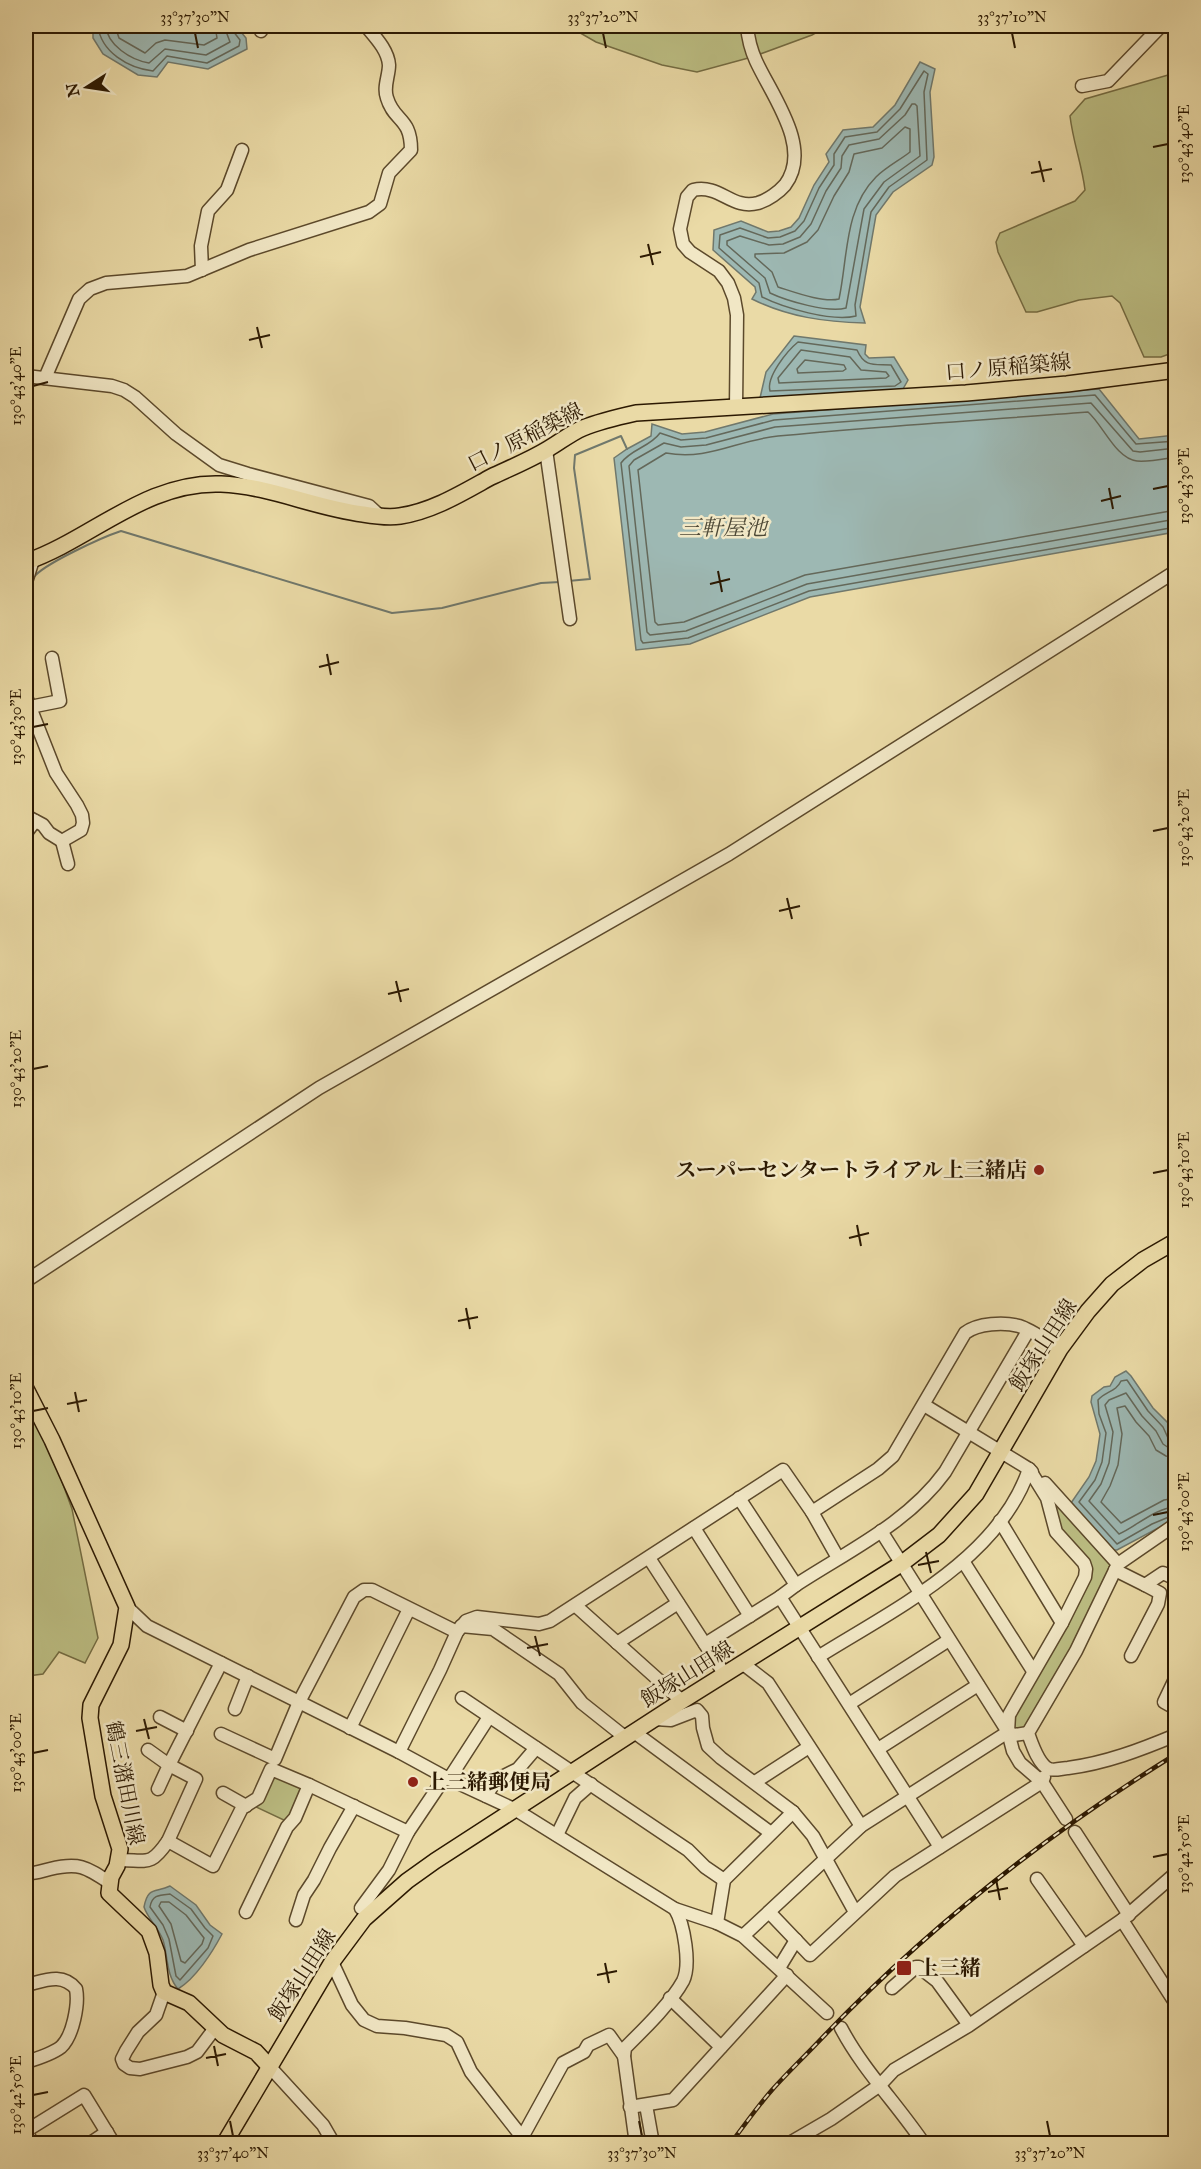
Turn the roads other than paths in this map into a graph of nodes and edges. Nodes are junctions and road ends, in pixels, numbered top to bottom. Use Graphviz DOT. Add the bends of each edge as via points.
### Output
graph roads {
  1 [pos="366,26"];
  2 [pos="747,26"];
  3 [pos="1161,26"];
  4 [pos="1082,86"];
  5 [pos="242,150"];
  6 [pos="202,270"];
  7 [pos="1176,370"];
  8 [pos="26,376"];
  9 [pos="45,378"];
  10 [pos="736,407"];
  11 [pos="546,450"];
  12 [pos="381,517"];
  13 [pos="29,561"];
  14 [pos="1176,572"];
  15 [pos="26,582"];
  16 [pos="570,619"];
  17 [pos="52,658"];
  18 [pos="28,702"];
  19 [pos="30,819"];
  20 [pos="26,833"];
  21 [pos="62,841"];
  22 [pos="68,864"];
  23 [pos="1176,1241"];
  24 [pos="26,1281"];
  25 [pos="1028,1331"];
  26 [pos="1060,1349"];
  27 [pos="26,1389"];
  28 [pos="924,1405"];
  29 [pos="968,1433"];
  30 [pos="1002,1452"];
  31 [pos="1029,1469"];
  32 [pos="739,1498"];
  33 [pos="812,1512"];
  34 [pos="1000,1521"];
  35 [pos="1176,1524"];
  36 [pos="694,1528"];
  37 [pos="881,1531"];
  38 [pos="649,1558"];
  39 [pos="838,1558"];
  40 [pos="963,1561"];
  41 [pos="902,1564"];
  42 [pos="1176,1565"];
  43 [pos="1117,1567"];
  44 [pos="1163,1573"];
  45 [pos="1176,1579"];
  46 [pos="796,1585"];
  47 [pos="1145,1585"];
  48 [pos="920,1593"];
  49 [pos="780,1597"];
  50 [pos="678,1603"];
  51 [pos="576,1606"];
  52 [pos="127,1607"];
  53 [pos="409,1609"];
  54 [pos="750,1616"];
  55 [pos="1062,1623"];
  56 [pos="799,1628"];
  57 [pos="459,1629"];
  58 [pos="949,1640"];
  59 [pos="617,1643"];
  60 [pos="705,1644"];
  61 [pos="1131,1656"];
  62 [pos="818,1657"];
  63 [pos="221,1663"];
  64 [pos="742,1664"];
  65 [pos="1033,1671"];
  66 [pos="725,1675"];
  67 [pos="248,1677"];
  68 [pos="1176,1677"];
  69 [pos="978,1685"];
  70 [pos="462,1698"];
  71 [pos="682,1701"];
  72 [pos="299,1702"];
  73 [pos="849,1704"];
  74 [pos="1176,1706"];
  75 [pos="235,1709"];
  76 [pos="160,1717"];
  77 [pos="489,1717"];
  78 [pos="655,1719"];
  79 [pos="350,1728"];
  80 [pos="187,1731"];
  81 [pos="1008,1732"];
  82 [pos="1028,1733"];
  83 [pos="221,1734"];
  84 [pos="630,1735"];
  85 [pos="1176,1735"];
  86 [pos="809,1747"];
  87 [pos="536,1748"];
  88 [pos="878,1749"];
  89 [pos="148,1750"];
  90 [pos="399,1752"];
  91 [pos="169,1765"];
  92 [pos="1047,1767"];
  93 [pos="573,1772"];
  94 [pos="447,1778"];
  95 [pos="755,1782"];
  96 [pos="1042,1782"];
  97 [pos="591,1784"];
  98 [pos="309,1785"];
  99 [pos="158,1789"];
  100 [pos="223,1793"];
  101 [pos="486,1796"];
  102 [pos="908,1796"];
  103 [pos="246,1806"];
  104 [pos="354,1806"];
  105 [pos="516,1810"];
  106 [pos="793,1812"];
  107 [pos="1066,1819"];
  108 [pos="861,1826"];
  109 [pos="408,1832"];
  110 [pos="1075,1832"];
  111 [pos="771,1833"];
  112 [pos="557,1835"];
  113 [pos="168,1841"];
  114 [pos="940,1847"];
  115 [pos="826,1859"];
  116 [pos="119,1860"];
  117 [pos="26,1873"];
  118 [pos="1176,1873"];
  119 [pos="724,1880"];
  120 [pos="1037,1880"];
  121 [pos="110,1882"];
  122 [pos="361,1908"];
  123 [pos="675,1909"];
  124 [pos="246,1912"];
  125 [pos="769,1912"];
  126 [pos="855,1912"];
  127 [pos="1125,1918"];
  128 [pos="296,1920"];
  129 [pos="717,1923"];
  130 [pos="743,1936"];
  131 [pos="795,1940"];
  132 [pos="1084,1946"];
  133 [pos="332,1962"];
  134 [pos="783,1971"];
  135 [pos="26,1985"];
  136 [pos="892,1988"];
  137 [pos="164,1992"];
  138 [pos="670,1998"];
  139 [pos="1176,2004"];
  140 [pos="827,2013"];
  141 [pos="969,2025"];
  142 [pos="215,2028"];
  143 [pos="841,2028"];
  144 [pos="721,2047"];
  145 [pos="624,2056"];
  146 [pos="26,2062"];
  147 [pos="269,2067"];
  148 [pos="880,2085"];
  149 [pos="646,2105"];
  150 [pos="630,2107"];
  151 [pos="28,2126"];
  152 [pos="107,2132"];
  153 [pos="520,2140"];
  154 [pos="33,2144"];
  155 [pos="89,2144"];
  156 [pos="114,2144"];
  157 [pos="224,2144"];
  158 [pos="334,2144"];
  159 [pos="636,2144"];
  160 [pos="653,2144"];
  161 [pos="788,2144"];
  162 [pos="924,2144"];
  1 -- 6 [label="street" via="384,48 389,65 386,96 411,136 411,150 389,173 380,204 369,212 249,250"];
  2 -- 10 [label="street" via="756,61 790,133 795,151 792,174 783,187 760,203 746,205 712,189 693,190 687,197 680,229 682,244 719,271 734,298"];
  3 -- 4 [label="street" via="1108,81"];
  5 -- 6 [label="street" via="227,190 208,211 201,246"];
  6 -- 9 [label="street" via="187,276 106,283 90,289 79,299"];
  7 -- 10 [label="main road, 口ノ原稲築線" via="966,393"];
  8 -- 9 [label="street"];
  9 -- 12 [label="street" via="124,390 219,465 369,506"];
  10 -- 11 [label="main road, 口ノ原稲築線" via="636,413 580,429"];
  11 -- 12 [label="main road, 口ノ原稲築線" via="428,509"];
  11 -- 16 [label="street"];
  12 -- 13 [label="main road, 口ノ原稲築線" via="349,513 247,486 199,484 140,502"];
  13 -- 15 [label="street"];
  14 -- 24 [label="street" via="729,854 328,1083"];
  17 -- 18 [label="street" via="60,701"];
  18 -- 21 [label="street" via="56,774 82,815 81,830"];
  19 -- 20 [label="street"];
  19 -- 21 [label="street"];
  21 -- 22 [label="street"];
  23 -- 26 [label="main road, 飯塚山田線" via="1112,1284"];
  25 -- 26 [label="street"];
  25 -- 28 [label="street" via="1019,1326 982,1324 972,1328 965,1333"];
  25 -- 29 [label="street"];
  26 -- 30 [label="main road, 飯塚山田線"];
  27 -- 52 [label="main road"];
  28 -- 29 [label="street"];
  28 -- 33 [label="street" via="893,1456"];
  29 -- 30 [label="street"];
  29 -- 37 [label="street" via="932,1491"];
  30 -- 31 [label="street"];
  30 -- 41 [label="main road, 飯塚山田線" via="957,1518"];
  31 -- 34 [label="street"];
  31 -- 43 [label="street"];
  31 -- 55 [label="street" via="1047,1498 1056,1532 1086,1569"];
  32 -- 33 [label="street" via="783,1470"];
  32 -- 36 [label="street"];
  32 -- 46 [label="street"];
  33 -- 39 [label="street"];
  34 -- 40 [label="street"];
  34 -- 55 [label="street"];
  35 -- 43 [label="street"];
  36 -- 38 [label="street"];
  36 -- 54 [label="street"];
  37 -- 39 [label="street"];
  37 -- 41 [label="street"];
  38 -- 50 [label="street"];
  38 -- 51 [label="street"];
  39 -- 46 [label="street"];
  40 -- 48 [label="street"];
  40 -- 65 [label="street"];
  41 -- 48 [label="street"];
  41 -- 56 [label="main road, 飯塚山田線"];
  42 -- 44 [label="street"];
  43 -- 47 [label="street"];
  43 -- 82 [label="street" via="1076,1651"];
  44 -- 45 [label="street"];
  44 -- 47 [label="street"];
  46 -- 49 [label="street"];
  47 -- 61 [label="street" via="1160,1593 1158,1604"];
  48 -- 58 [label="street"];
  48 -- 62 [label="street"];
  49 -- 54 [label="street"];
  49 -- 56 [label="street"];
  50 -- 59 [label="street"];
  50 -- 60 [label="street"];
  51 -- 57 [label="street" via="539,1624 477,1617"];
  51 -- 59 [label="street"];
  52 -- 63 [label="street" via="147,1626"];
  52 -- 116 [label="main road, 鶴三潴田川線" via="120,1645 91,1705 90,1718 103,1796 120,1849"];
  53 -- 57 [label="street"];
  53 -- 72 [label="street" via="372,1590 354,1597"];
  53 -- 79 [label="street"];
  54 -- 60 [label="street"];
  55 -- 65 [label="street"];
  56 -- 62 [label="street"];
  56 -- 64 [label="main road, 飯塚山田線"];
  57 -- 84 [label="street" via="493,1629 559,1674 582,1703"];
  57 -- 90 [label="street"];
  58 -- 69 [label="street"];
  58 -- 73 [label="street"];
  59 -- 71 [label="street"];
  60 -- 66 [label="street"];
  62 -- 73 [label="street"];
  63 -- 67 [label="street"];
  63 -- 80 [label="street"];
  64 -- 66 [label="main road, 飯塚山田線"];
  64 -- 86 [label="street" via="768,1683"];
  65 -- 81 [label="street" via="1009,1715"];
  66 -- 71 [label="main road, 飯塚山田線"];
  67 -- 72 [label="street"];
  67 -- 75 [label="street"];
  68 -- 74 [label="street" via="1164,1702"];
  69 -- 81 [label="street"];
  69 -- 88 [label="street"];
  70 -- 77 [label="street"];
  71 -- 78 [label="main road, 飯塚山田線"];
  72 -- 79 [label="street"];
  72 -- 83 [label="street" via="275,1759"];
  73 -- 88 [label="street"];
  76 -- 80 [label="street"];
  77 -- 87 [label="street"];
  77 -- 94 [label="street"];
  78 -- 84 [label="main road, 飯塚山田線"];
  78 -- 95 [label="street" via="671,1720 697,1710 702,1716 708,1746"];
  79 -- 90 [label="street"];
  80 -- 91 [label="street"];
  81 -- 82 [label="street"];
  81 -- 96 [label="street" via="1020,1763"];
  81 -- 102 [label="street"];
  82 -- 92 [label="street" via="1035,1752"];
  84 -- 93 [label="main road, 飯塚山田線"];
  84 -- 111 [label="street"];
  85 -- 92 [label="street" via="1115,1759"];
  86 -- 95 [label="street"];
  86 -- 108 [label="street"];
  87 -- 93 [label="street"];
  87 -- 101 [label="street" via="518,1769 496,1780"];
  88 -- 102 [label="street"];
  89 -- 91 [label="street"];
  90 -- 94 [label="street"];
  91 -- 99 [label="street"];
  91 -- 113 [label="street" via="196,1779"];
  92 -- 96 [label="street"];
  93 -- 97 [label="street"];
  93 -- 105 [label="main road, 飯塚山田線"];
  94 -- 101 [label="street"];
  94 -- 109 [label="street"];
  95 -- 106 [label="street"];
  96 -- 107 [label="street"];
  96 -- 114 [label="street"];
  97 -- 112 [label="street" via="575,1798"];
  97 -- 119 [label="street" via="688,1850"];
  98 -- 103 [label="street" via="271,1769 258,1798"];
  98 -- 104 [label="street"];
  98 -- 124 [label="street"];
  100 -- 103 [label="street"];
  101 -- 105 [label="street"];
  102 -- 108 [label="street"];
  102 -- 114 [label="street"];
  103 -- 113 [label="street" via="213,1866"];
  104 -- 109 [label="street"];
  104 -- 128 [label="street" via="304,1895"];
  105 -- 112 [label="street"];
  105 -- 133 [label="main road, 飯塚山田線" via="406,1881 364,1919"];
  106 -- 111 [label="street"];
  106 -- 115 [label="street"];
  108 -- 115 [label="street"];
  109 -- 122 [label="street" via="389,1870"];
  110 -- 127 [label="street"];
  111 -- 119 [label="street"];
  112 -- 123 [label="street"];
  113 -- 116 [label="street" via="151,1860"];
  114 -- 126 [label="street" via="895,1876"];
  115 -- 125 [label="street"];
  115 -- 126 [label="street"];
  116 -- 121 [label="main road, 鶴三潴田川線"];
  117 -- 121 [label="street" via="87,1867"];
  118 -- 127 [label="street"];
  119 -- 129 [label="street"];
  120 -- 132 [label="street"];
  121 -- 137 [label="main road" via="109,1893 149,1931"];
  123 -- 129 [label="street"];
  123 -- 138 [label="street" via="681,1920 686,1960 684,1979"];
  125 -- 130 [label="street"];
  125 -- 131 [label="street"];
  126 -- 131 [label="street" via="810,1955"];
  127 -- 132 [label="street"];
  127 -- 139 [label="street"];
  129 -- 130 [label="street"];
  130 -- 134 [label="street"];
  131 -- 134 [label="street"];
  132 -- 141 [label="street"];
  133 -- 147 [label="main road, 飯塚山田線"];
  133 -- 153 [label="street" via="352,2005 364,2020 377,2026 446,2035 457,2042 471,2072"];
  134 -- 140 [label="street"];
  134 -- 144 [label="street"];
  135 -- 146 [label="street" via="65,1979 76,1989 78,2004 61,2047"];
  136 -- 141 [label="street" via="919,1967 937,1981"];
  137 -- 142 [label="main road" via="189,2004"];
  137 -- 142 [label="street" via="156,2015 126,2050 124,2064 140,2069 187,2057 197,2052"];
  138 -- 144 [label="street"];
  138 -- 145 [label="street" via="625,2048"];
  141 -- 148 [label="street" via="894,2070"];
  142 -- 147 [label="main road" via="256,2052"];
  143 -- 148 [label="street"];
  144 -- 149 [label="street" via="673,2100"];
  145 -- 150 [label="street"];
  145 -- 153 [label="street" via="609,2035 563,2063"];
  147 -- 157 [label="main road, 飯塚山田線"];
  147 -- 158 [label="street" via="323,2125"];
  148 -- 161 [label="street"];
  148 -- 162 [label="street"];
  149 -- 150 [label="street"];
  149 -- 160 [label="street"];
  150 -- 159 [label="street"];
  151 -- 152 [label="street" via="84,2094"];
  151 -- 154 [label="street"];
  152 -- 155 [label="street"];
  152 -- 156 [label="street"];
}
